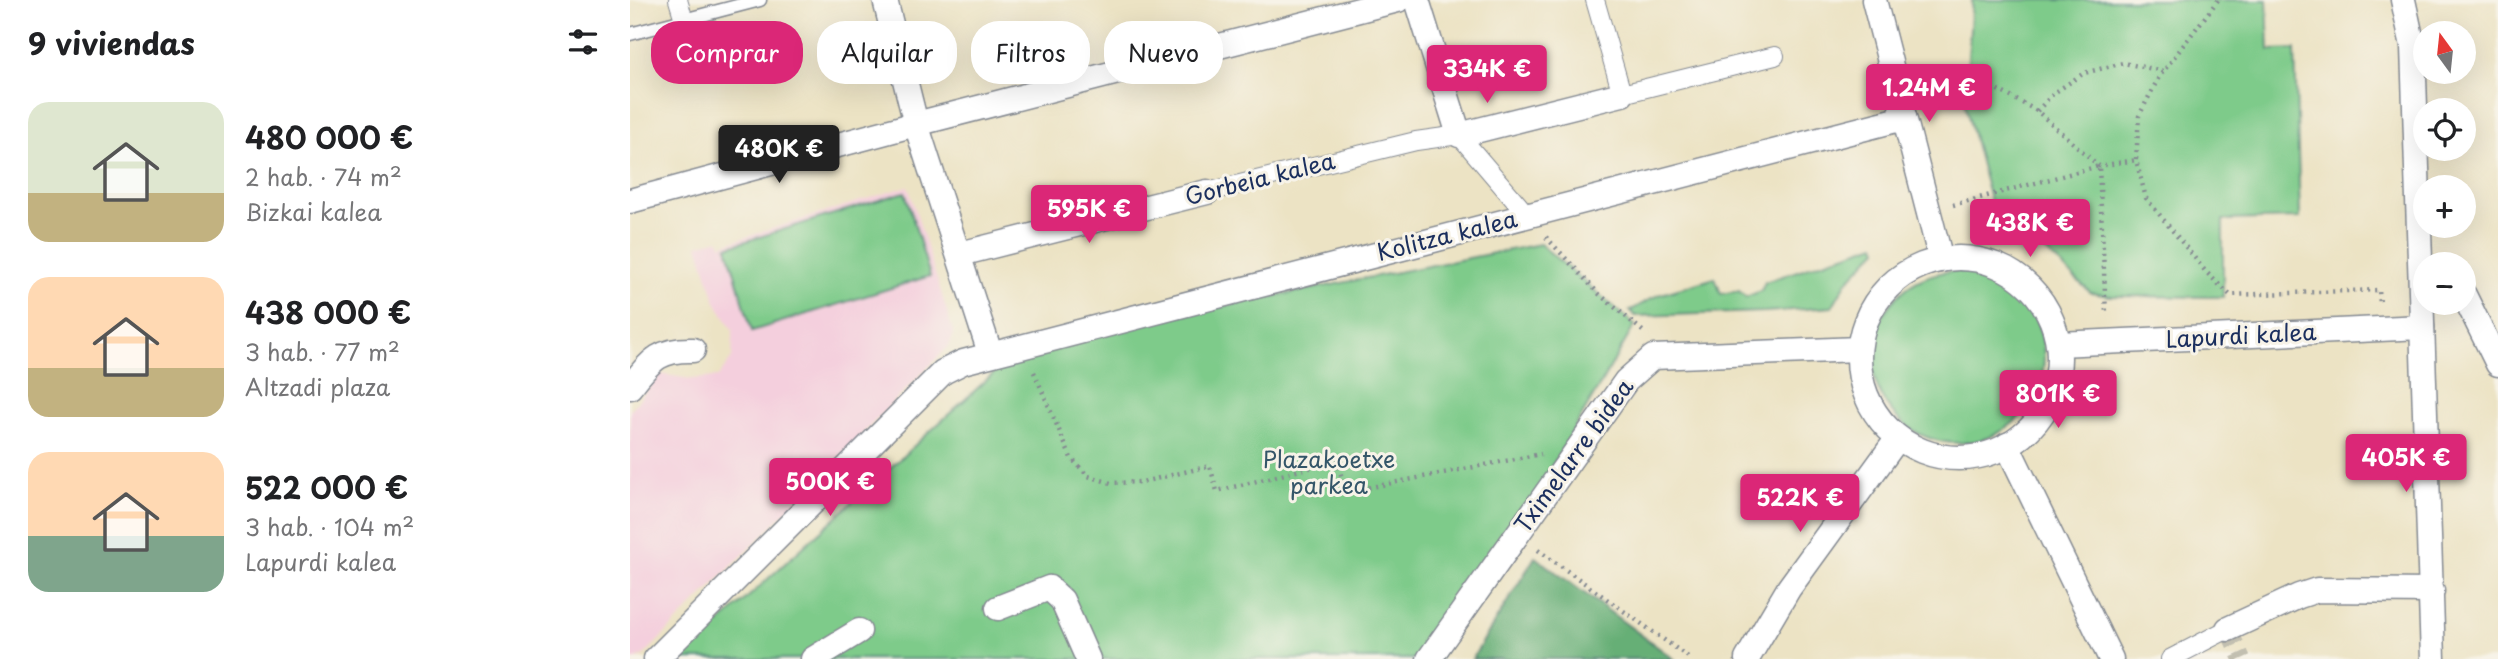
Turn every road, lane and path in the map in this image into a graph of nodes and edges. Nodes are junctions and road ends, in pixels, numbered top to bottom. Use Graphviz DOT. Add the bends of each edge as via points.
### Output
graph roads {
  1 [pos="678,0"];
  2 [pos="760,0"];
  3 [pos="885,0"];
  4 [pos="1398,0"];
  5 [pos="1417,0"];
  6 [pos="1595,0"];
  7 [pos="1874,0"];
  8 [pos="2218,0"];
  9 [pos="2403,0"];
  10 [pos="2422,0"];
  11 [pos="684,20"];
  12 [pos="2418,21"];
  13 [pos="630,34"];
  14 [pos="2413,46"];
  15 [pos="1775,56"];
  16 [pos="2163,71"];
  17 [pos="1917,82"];
  18 [pos="2415,84"];
  19 [pos="1622,94"];
  20 [pos="2037,111"];
  21 [pos="1905,118"];
  22 [pos="916,124"];
  23 [pos="1459,135"];
  24 [pos="2136,160"];
  25 [pos="2099,166"];
  26 [pos="1207,192"];
  27 [pos="630,201"];
  28 [pos="1928,212"];
  29 [pos="1527,215"];
  30 [pos="2422,252"];
  31 [pos="960,254"];
  32 [pos="1941,260"];
  33 [pos="2423,315"];
  34 [pos="2474,315"];
  35 [pos="2422,327"];
  36 [pos="2381,329"];
  37 [pos="2108,341"];
  38 [pos="2059,344"];
  39 [pos="1025,345"];
  40 [pos="1859,349"];
  41 [pos="694,350"];
  42 [pos="990,353"];
  43 [pos="1653,357"];
  44 [pos="2498,364"];
  45 [pos="630,387"];
  46 [pos="1898,438"];
  47 [pos="2007,445"];
  48 [pos="1580,447"];
  49 [pos="1554,562"];
  50 [pos="2432,591"];
  51 [pos="998,608"];
  52 [pos="2228,629"];
  53 [pos="859,631"];
  54 [pos="656,659"];
  55 [pos="813,659"];
  56 [pos="1088,659"];
  57 [pos="1429,659"];
  58 [pos="1691,659"];
  59 [pos="1747,659"];
  60 [pos="2110,659"];
  61 [pos="2170,659"];
  62 [pos="2433,659"];
  1 -- 11 [label="street"];
  2 -- 11 [label="lane"];
  3 -- 22 [label="street"];
  4 -- 22 [label="street"];
  5 -- 23 [label="street"];
  6 -- 19 [label="street"];
  7 -- 21 [label="street"];
  8 -- 16 [label="path"];
  9 -- 14 [label="street"];
  10 -- 12 [label="street"];
  11 -- 13 [label="lane"];
  15 -- 19 [label="street"];
  16 -- 20 [label="path" via="2123,63 2084,73"];
  16 -- 24 [label="path" via="2139,116"];
  17 -- 20 [label="path" via="1961,70"];
  18 -- 30 [label="street"];
  19 -- 23 [label="street"];
  20 -- 25 [label="path"];
  21 -- 28 [label="street"];
  21 -- 29 [label="street, Kolitza kalea"];
  22 -- 27 [label="street"];
  22 -- 31 [label="street"];
  23 -- 26 [label="street, Gorbeia kalea" via="1416,141"];
  23 -- 29 [label="street"];
  24 -- 25 [label="path"];
  24 -- 36 [label="path" via="2146,198 2230,295 2379,290"];
  25 -- 28 [label="path"];
  25 -- 37 [label="path"];
  26 -- 31 [label="street, Gorbeia kalea"];
  28 -- 32 [label="street"];
  29 -- 39 [label="street, Kolitza kalea"];
  29 -- 43 [label="path" via="1598,293 1644,332"];
  31 -- 42 [label="street"];
  32 -- 38 [label="street" via="1973,259 2004,268 2030,287 2049,313"];
  32 -- 40 [label="street" via="1910,271 1885,291 1867,318"];
  33 -- 35 [label="street"];
  34 -- 44 [label="street"];
  35 -- 36 [label="street, Lapurdi kalea"];
  35 -- 50 [label="street"];
  36 -- 37 [label="street, Lapurdi kalea"];
  37 -- 38 [label="street, Lapurdi kalea"];
  38 -- 47 [label="street" via="2059,376 2048,406 2026,433"];
  39 -- 42 [label="street, Kolitza kalea"];
  39 -- 48 [label="path" via="1071,458 1088,476 1111,483 1142,482 1210,466 1217,491 1337,461 1346,492"];
  40 -- 43 [label="street"];
  40 -- 46 [label="street" via="1861,382 1875,413"];
  41 -- 45 [label="street" via="673,349 656,356"];
  42 -- 54 [label="street, Kolitza kalea" via="943,372"];
  43 -- 48 [label="street, Tximelarre bidea" via="1626,380"];
  46 -- 47 [label="street" via="1929,454 1961,459"];
  46 -- 59 [label="street" via="1789,588"];
  47 -- 60 [label="street"];
  48 -- 57 [label="street, Tximelarre bidea"];
  49 -- 58 [label="path"];
  50 -- 52 [label="street" via="2317,590"];
  50 -- 62 [label="street"];
  51 -- 56 [label="street" via="1049,587 1062,600"];
  52 -- 61 [label="street"];
  53 -- 55 [label="street"];
}
